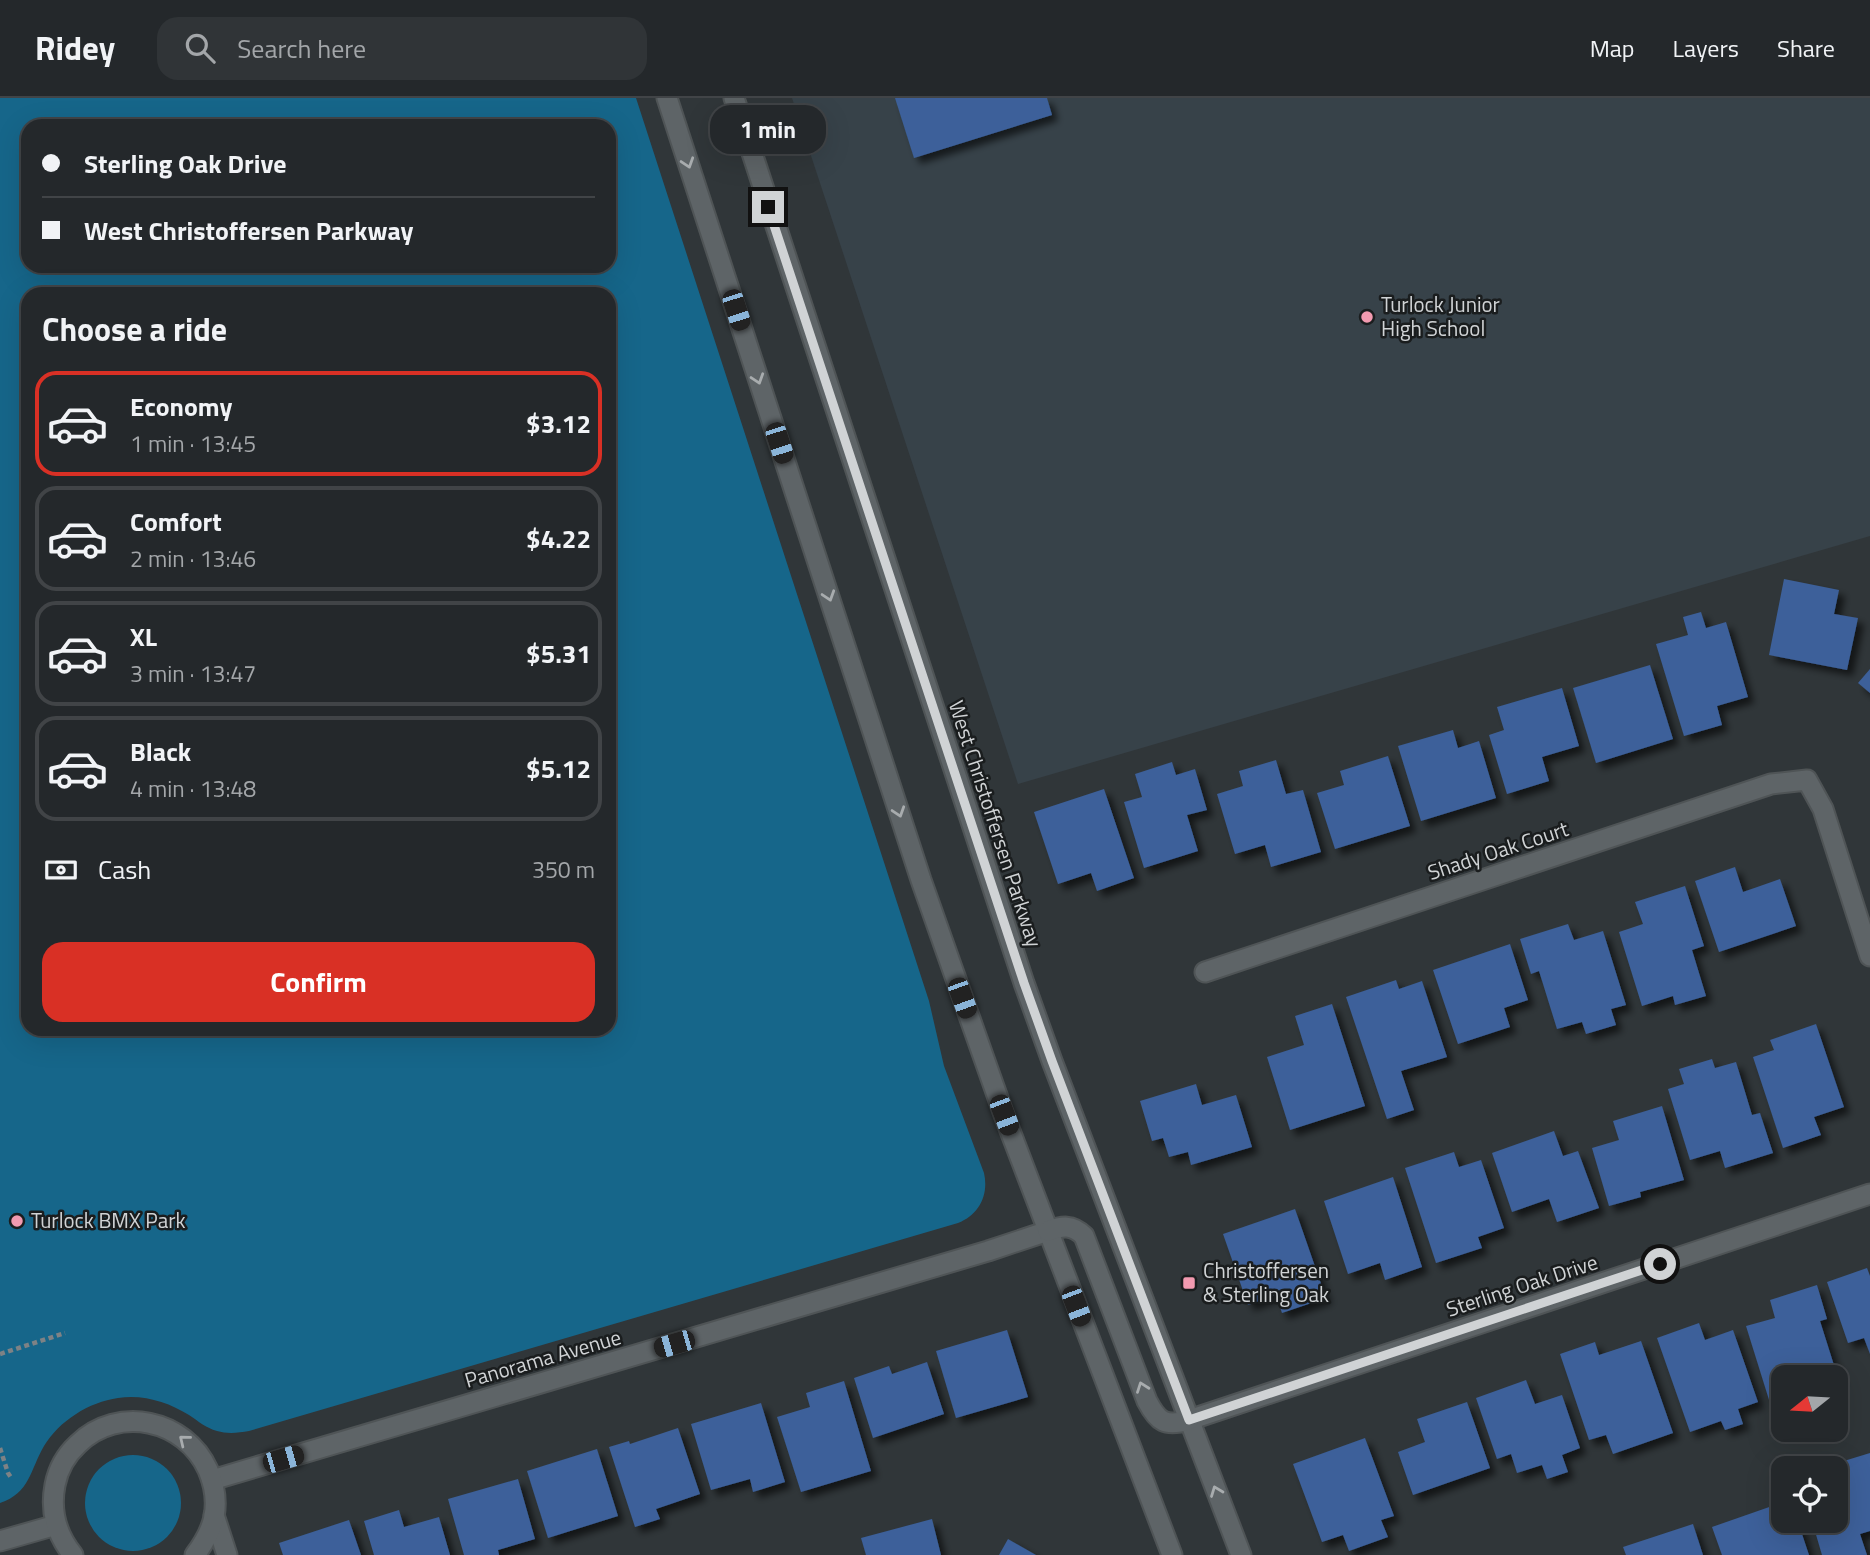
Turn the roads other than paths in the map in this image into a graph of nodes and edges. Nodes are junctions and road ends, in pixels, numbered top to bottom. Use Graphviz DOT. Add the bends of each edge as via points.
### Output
graph roads {
  1 [pos="667,98"];
  2 [pos="734,98"];
  3 [pos="1870,956"];
  4 [pos="1205,972"];
  5 [pos="1870,1195"];
  6 [pos="1048,1231"];
  7 [pos="1189,1420"];
  8 [pos="212,1480"];
  9 [pos="214,1515"];
  10 [pos="55,1525"];
  11 [pos="0,1541"];
  12 [pos="73,1555"];
  13 [pos="195,1555"];
  14 [pos="227,1555"];
  15 [pos="1172,1555"];
  16 [pos="1241,1555"];
  1 -- 6 [label="street, one-way" via="921,880"];
  2 -- 7 [label="street, West Christoffersen Parkway" via="1024,983"];
  3 -- 4 [label="street, Shady Oak Court" via="1823,809 1807,780 1771,784"];
  5 -- 7 [label="street, Sterling Oak Drive"];
  7 -- 6 [label="street, one-way" via="1168,1423 1153,1412 1084,1236 1069,1226"];
  6 -- 8 [label="street, Panorama Avenue"];
  6 -- 15 [label="street"];
  16 -- 7 [label="street, West Christoffersen Parkway, one-way"];
  8 -- 9 [label="street"];
  8 -- 10 [label="street, one-way" via="202,1457 184,1438 162,1426 136,1420 111,1423 88,1434 69,1452 57,1474 52,1499"];
  9 -- 13 [label="street"];
  9 -- 14 [label="street"];
  10 -- 11 [label="street"];
  10 -- 12 [label="street"];
}
